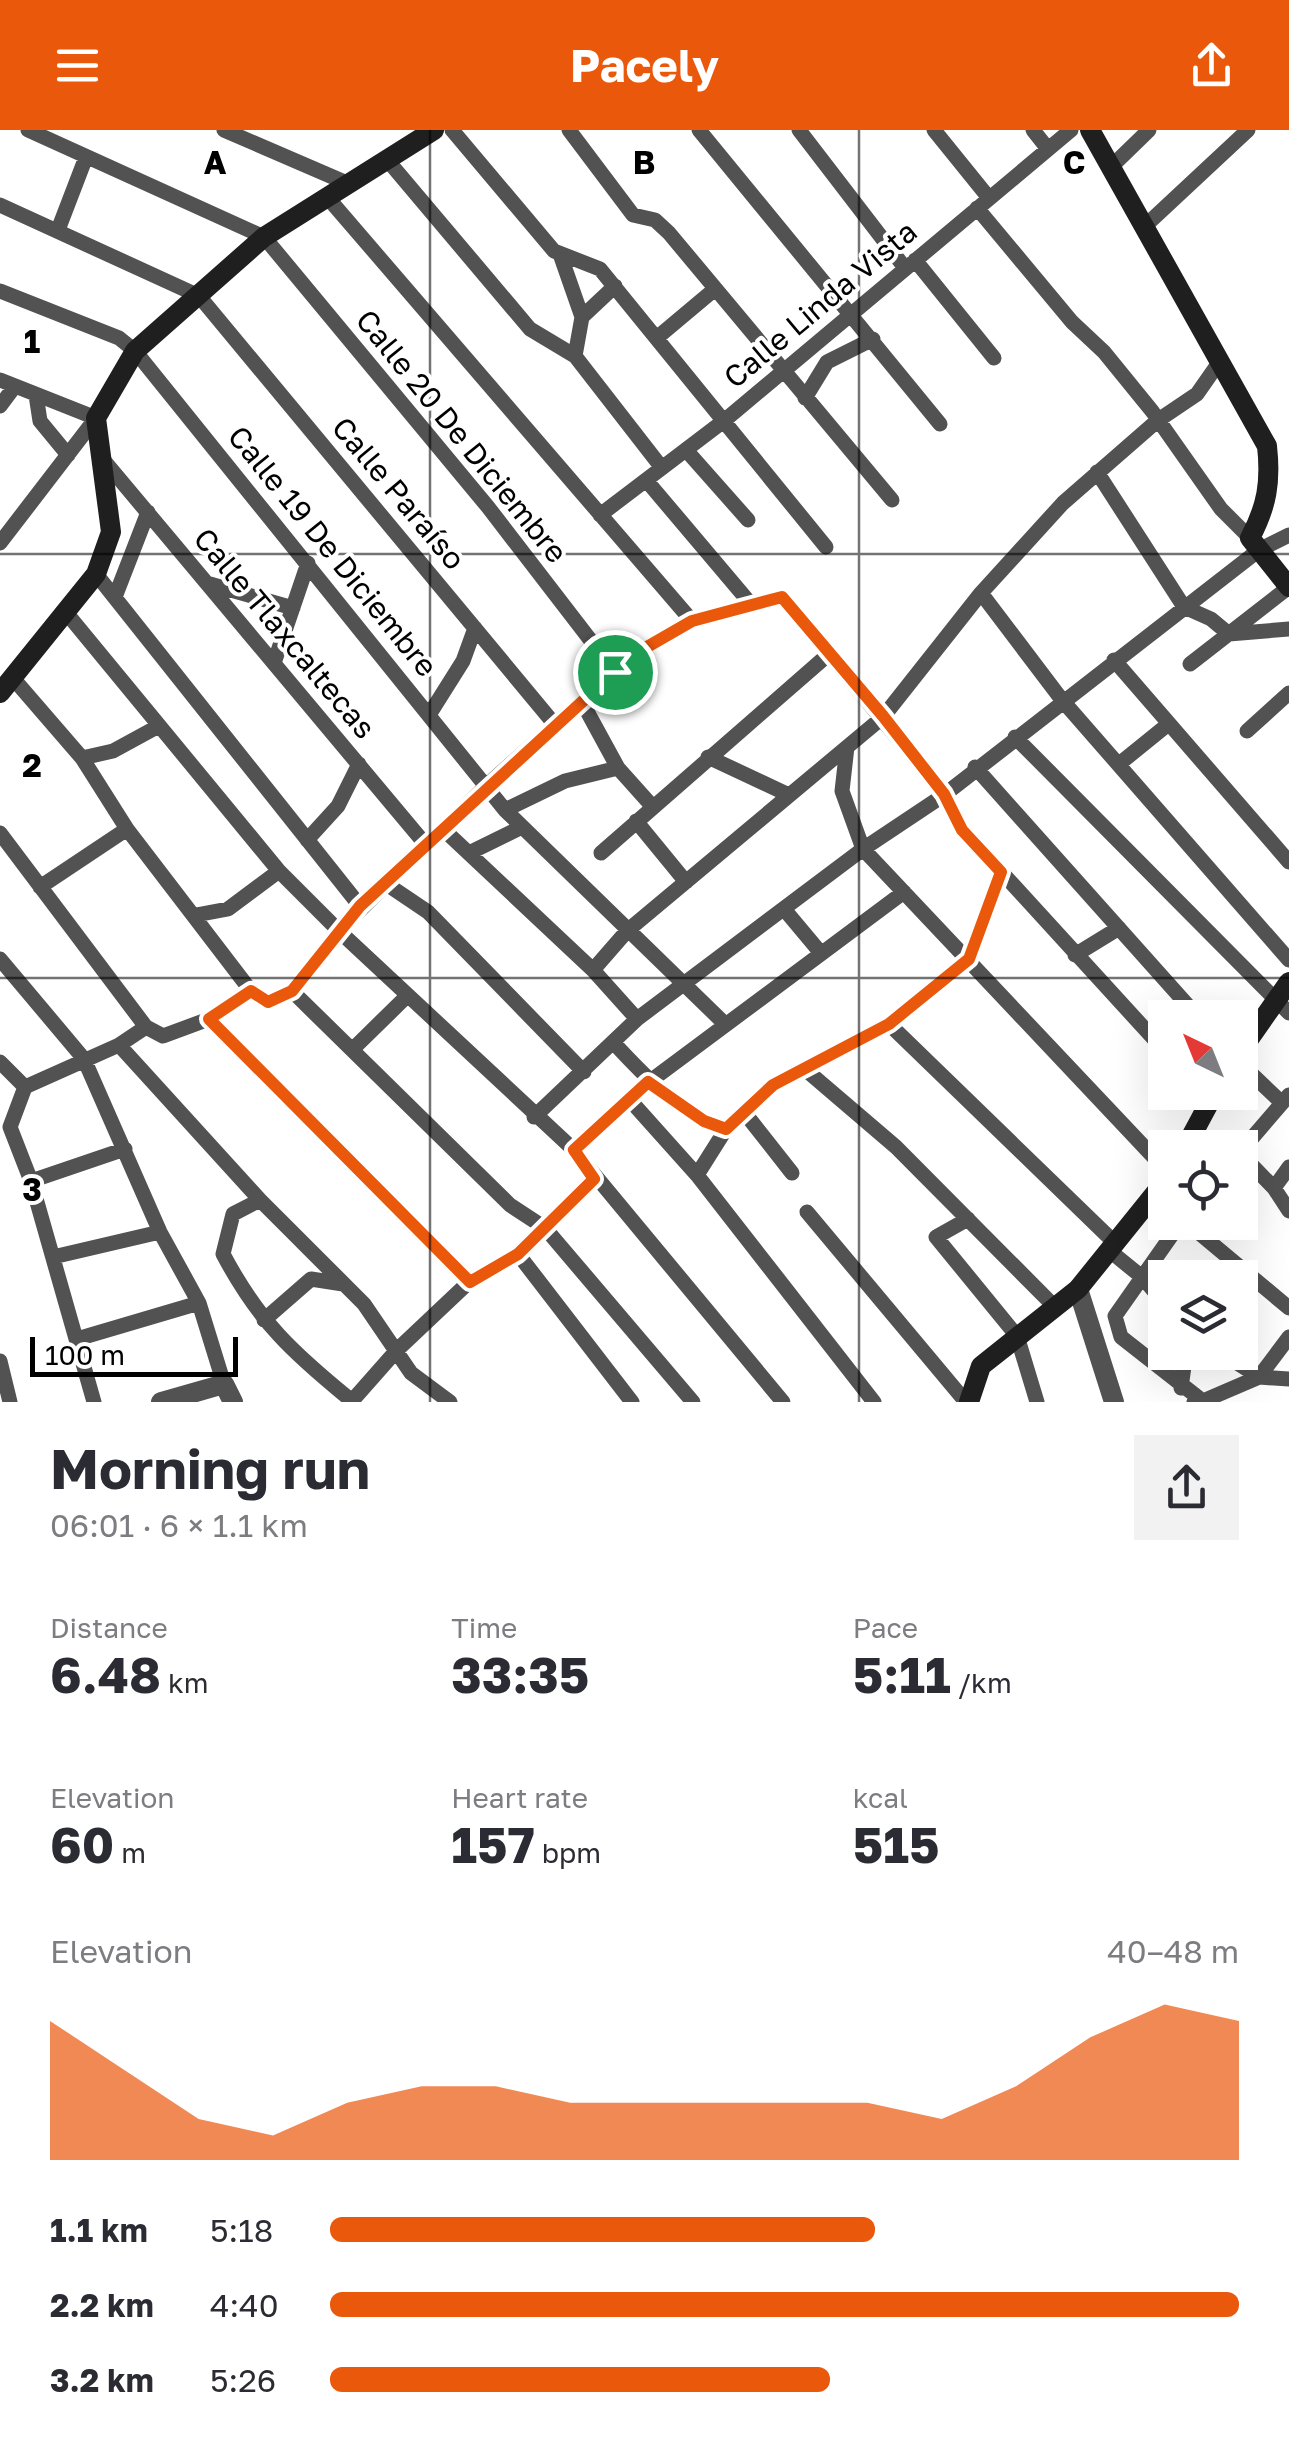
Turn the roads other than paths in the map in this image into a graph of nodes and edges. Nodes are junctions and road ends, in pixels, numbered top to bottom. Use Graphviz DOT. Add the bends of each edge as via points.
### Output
graph roads {
  1 [pos="28,130"];
  2 [pos="224,130"];
  3 [pos="452,130"];
  4 [pos="569,130"];
  5 [pos="699,130"];
  6 [pos="799,130"];
  7 [pos="934,130"];
  8 [pos="1034,130"];
  9 [pos="1070,130"];
  10 [pos="1090,130"];
  11 [pos="1149,130"];
  12 [pos="1248,130"];
  13 [pos="428,131"];
  14 [pos="1048,148"];
  15 [pos="86,157"];
  16 [pos="389,162"];
  17 [pos="1112,166"];
  18 [pos="350,184"];
  19 [pos="328,198"];
  20 [pos="983,203"];
  21 [pos="0,205"];
  22 [pos="1144,228"];
  23 [pos="58,230"];
  24 [pos="264,236"];
  25 [pos="560,254"];
  26 [pos="910,264"];
  27 [pos="615,286"];
  28 [pos="715,288"];
  29 [pos="0,291"];
  30 [pos="199,296"];
  31 [pos="851,315"];
  32 [pos="582,317"];
  33 [pos="659,336"];
  34 [pos="874,340"];
  35 [pos="135,350"];
  36 [pos="575,356"];
  37 [pos="994,358"];
  38 [pos="1218,364"];
  39 [pos="783,372"];
  40 [pos="8,383"];
  41 [pos="36,395"];
  42 [pos="805,398"];
  43 [pos="0,406"];
  44 [pos="96,418"];
  45 [pos="725,420"];
  46 [pos="1157,421"];
  47 [pos="940,424"];
  48 [pos="686,450"];
  49 [pos="68,455"];
  50 [pos="101,457"];
  51 [pos="662,468"];
  52 [pos="1097,472"];
  53 [pos="646,480"];
  54 [pos="892,500"];
  55 [pos="148,512"];
  56 [pos="600,515"];
  57 [pos="748,520"];
  58 [pos="1289,535"];
  59 [pos="0,544"];
  60 [pos="1255,544"];
  61 [pos="826,547"];
  62 [pos="308,563"];
  63 [pos="96,574"];
  64 [pos="210,584"];
  65 [pos="1289,587"];
  66 [pos="981,592"];
  67 [pos="114,597"];
  68 [pos="750,603"];
  69 [pos="1184,607"];
  70 [pos="293,608"];
  71 [pos="64,610"];
  72 [pos="692,621"];
  73 [pos="476,628"];
  74 [pos="1289,629"];
  75 [pos="1229,634"];
  76 [pos="830,652"];
  77 [pos="1114,660"];
  78 [pos="274,663"];
  79 [pos="1190,664"];
  80 [pos="615,672"];
  81 [pos="6,685"];
  82 [pos="1289,694"];
  83 [pos="1062,700"];
  84 [pos="582,702"];
  85 [pos="429,715"];
  86 [pos="883,716"];
  87 [pos="157,726"];
  88 [pos="556,726"];
  89 [pos="1166,726"];
  90 [pos="1247,731"];
  91 [pos="1015,737"];
  92 [pos="847,747"];
  93 [pos="708,757"];
  94 [pos="82,758"];
  95 [pos="359,764"];
  96 [pos="1119,764"];
  97 [pos="618,768"];
  98 [pos="975,768"];
  99 [pos="486,786"];
  100 [pos="944,794"];
  101 [pos="789,796"];
  102 [pos="652,806"];
  103 [pos="505,810"];
  104 [pos="636,821"];
  105 [pos="522,827"];
  106 [pos="127,829"];
  107 [pos="443,830"];
  108 [pos="0,833"];
  109 [pos="306,840"];
  110 [pos="426,845"];
  111 [pos="864,849"];
  112 [pos="469,853"];
  113 [pos="601,854"];
  114 [pos="1289,862"];
  115 [pos="280,871"];
  116 [pos="1001,872"];
  117 [pos="686,882"];
  118 [pos="384,883"];
  119 [pos="40,886"];
  120 [pos="904,892"];
  121 [pos="360,906"];
  122 [pos="784,909"];
  123 [pos="196,915"];
  124 [pos="1119,928"];
  125 [pos="339,930"];
  126 [pos="627,931"];
  127 [pos="820,952"];
  128 [pos="1075,955"];
  129 [pos="0,959"];
  130 [pos="969,959"];
  131 [pos="1289,960"];
  132 [pos="593,970"];
  133 [pos="1289,982"];
  134 [pos="682,986"];
  135 [pos="251,991"];
  136 [pos="292,991"];
  137 [pos="407,996"];
  138 [pos="1183,1000"];
  139 [pos="1282,1007"];
  140 [pos="209,1019"];
  141 [pos="637,1019"];
  142 [pos="725,1024"];
  143 [pos="889,1024"];
  144 [pos="146,1027"];
  145 [pos="1148,1033"];
  146 [pos="1258,1033"];
  147 [pos="614,1042"];
  148 [pos="119,1045"];
  149 [pos="354,1048"];
  150 [pos="84,1060"];
  151 [pos="0,1062"];
  152 [pos="806,1070"];
  153 [pos="584,1072"];
  154 [pos="1258,1077"];
  155 [pos="648,1082"];
  156 [pos="25,1086"];
  157 [pos="1285,1098"];
  158 [pos="629,1099"];
  159 [pos="744,1112"];
  160 [pos="534,1117"];
  161 [pos="726,1129"];
  162 [pos="1258,1131"];
  163 [pos="5,1132"];
  164 [pos="125,1149"];
  165 [pos="574,1150"];
  166 [pos="1148,1150"];
  167 [pos="1289,1167"];
  168 [pos="1258,1172"];
  169 [pos="792,1173"];
  170 [pos="697,1176"];
  171 [pos="594,1179"];
  172 [pos="31,1180"];
  173 [pos="1274,1188"];
  174 [pos="260,1200"];
  175 [pos="1148,1203"];
  176 [pos="1289,1211"];
  177 [pos="807,1212"];
  178 [pos="968,1219"];
  179 [pos="545,1228"];
  180 [pos="160,1232"];
  181 [pos="1170,1240"];
  182 [pos="1205,1240"];
  183 [pos="1113,1248"];
  184 [pos="518,1254"];
  185 [pos="53,1257"];
  186 [pos="1142,1277"];
  187 [pos="470,1282"];
  188 [pos="1148,1284"];
  189 [pos="346,1285"];
  190 [pos="1078,1288"];
  191 [pos="199,1304"];
  192 [pos="1055,1307"];
  193 [pos="1289,1308"];
  194 [pos="264,1320"];
  195 [pos="1017,1336"];
  196 [pos="1289,1336"];
  197 [pos="76,1340"];
  198 [pos="397,1350"];
  199 [pos="0,1361"];
  200 [pos="1184,1370"];
  201 [pos="1248,1370"];
  202 [pos="1259,1377"];
  203 [pos="1289,1379"];
  204 [pos="1181,1388"];
  205 [pos="229,1393"];
  206 [pos="1198,1401"];
  207 [pos="10,1402"];
  208 [pos="94,1402"];
  209 [pos="160,1402"];
  210 [pos="450,1402"];
  211 [pos="632,1402"];
  212 [pos="693,1402"];
  213 [pos="783,1402"];
  214 [pos="874,1402"];
  215 [pos="968,1402"];
  216 [pos="1037,1402"];
  217 [pos="1114,1402"];
  1 -- 15 [label="street"];
  2 -- 18 [label="street"];
  3 -- 25 [label="street"];
  4 -- 28 [label="street" via="633,214 669,233"];
  5 -- 31 [label="street"];
  6 -- 26 [label="street"];
  7 -- 20 [label="street"];
  8 -- 14 [label="street"];
  9 -- 14 [label="street, Calle Linda Vista"];
  10 -- 17 [label="main road"];
  11 -- 17 [label="street"];
  12 -- 22 [label="street"];
  13 -- 16 [label="main road"];
  14 -- 20 [label="street, Calle Linda Vista"];
  15 -- 23 [label="street"];
  15 -- 24 [label="street"];
  16 -- 18 [label="main road"];
  16 -- 36 [label="street" via="530,329"];
  17 -- 22 [label="main road"];
  18 -- 19 [label="main road"];
  19 -- 24 [label="main road"];
  19 -- 56 [label="street"];
  20 -- 26 [label="street, Calle Linda Vista"];
  20 -- 46 [label="street"];
  21 -- 23 [label="street"];
  22 -- 38 [label="main road"];
  23 -- 30 [label="street"];
  24 -- 30 [label="main road"];
  24 -- 80 [label="street, Calle 20 De Diciembre" via="488,506"];
  25 -- 27 [label="street" via="600,269"];
  25 -- 32 [label="street"];
  26 -- 31 [label="street, Calle Linda Vista"];
  26 -- 37 [label="street"];
  27 -- 32 [label="street"];
  27 -- 33 [label="street"];
  28 -- 33 [label="street"];
  28 -- 39 [label="street"];
  29 -- 35 [label="street"];
  30 -- 35 [label="main road"];
  30 -- 73 [label="street, Calle Paraíso"];
  31 -- 34 [label="street"];
  31 -- 39 [label="street, Calle Linda Vista"];
  32 -- 36 [label="street"];
  33 -- 45 [label="street"];
  34 -- 42 [label="street" via="827,362"];
  34 -- 47 [label="street"];
  35 -- 44 [label="main road"];
  35 -- 62 [label="street, Calle 19 De Diciembre"];
  36 -- 51 [label="street"];
  38 -- 46 [label="street" via="1196,394"];
  38 -- 60 [label="main road" via="1267,446 1270,480"];
  39 -- 42 [label="street"];
  39 -- 45 [label="street, Calle Linda Vista"];
  40 -- 41 [label="street"];
  40 -- 43 [label="street"];
  41 -- 44 [label="street"];
  41 -- 49 [label="street" via="40,421"];
  42 -- 54 [label="street"];
  44 -- 49 [label="street"];
  44 -- 50 [label="main road"];
  45 -- 48 [label="street, Calle Linda Vista"];
  45 -- 61 [label="street"];
  46 -- 52 [label="street"];
  46 -- 60 [label="street"];
  48 -- 51 [label="street, Calle Linda Vista"];
  48 -- 57 [label="street"];
  49 -- 59 [label="street"];
  50 -- 55 [label="street, Calle Tlaxcaltecas"];
  50 -- 63 [label="main road" via="111,532"];
  51 -- 53 [label="street, Calle Linda Vista"];
  52 -- 66 [label="street"];
  52 -- 69 [label="street"];
  53 -- 56 [label="street, Calle Linda Vista"];
  53 -- 68 [label="street"];
  55 -- 64 [label="street, Calle Tlaxcaltecas"];
  55 -- 67 [label="street"];
  56 -- 72 [label="street"];
  58 -- 60 [label="street"];
  60 -- 65 [label="main road"];
  60 -- 69 [label="street"];
  62 -- 70 [label="street"];
  62 -- 85 [label="street, Calle 19 De Diciembre"];
  63 -- 67 [label="street"];
  63 -- 71 [label="main road"];
  64 -- 70 [label="street"];
  64 -- 78 [label="street, Calle Tlaxcaltecas"];
  65 -- 75 [label="street"];
  66 -- 83 [label="street"];
  66 -- 86 [label="street"];
  67 -- 109 [label="street"];
  68 -- 72 [label="street"];
  68 -- 76 [label="street" via="782,597"];
  69 -- 75 [label="street"];
  69 -- 77 [label="street"];
  70 -- 78 [label="street"];
  71 -- 81 [label="main road"];
  71 -- 87 [label="street"];
  72 -- 80 [label="street"];
  73 -- 85 [label="street"];
  73 -- 88 [label="street, Calle Paraíso"];
  74 -- 75 [label="street"];
  75 -- 79 [label="street"];
  76 -- 86 [label="street"];
  76 -- 93 [label="street"];
  77 -- 83 [label="street"];
  77 -- 89 [label="street"];
  78 -- 95 [label="street, Calle Tlaxcaltecas"];
  80 -- 84 [label="street"];
  81 -- 94 [label="street"];
  82 -- 90 [label="street"];
  83 -- 91 [label="street"];
  83 -- 96 [label="street"];
  84 -- 88 [label="street"];
  84 -- 97 [label="street"];
  85 -- 99 [label="street, Calle 19 De Diciembre"];
  86 -- 92 [label="street"];
  86 -- 100 [label="street"];
  87 -- 94 [label="street" via="113,751"];
  87 -- 115 [label="street"];
  88 -- 99 [label="street"];
  89 -- 96 [label="street"];
  89 -- 114 [label="street"];
  91 -- 98 [label="street"];
  91 -- 139 [label="street"];
  92 -- 101 [label="street"];
  92 -- 111 [label="street" via="842,791"];
  93 -- 101 [label="street"];
  93 -- 102 [label="street"];
  94 -- 106 [label="street"];
  95 -- 109 [label="street" via="338,806"];
  95 -- 110 [label="street, Calle Tlaxcaltecas"];
  96 -- 131 [label="street"];
  97 -- 102 [label="street"];
  97 -- 103 [label="street" via="565,781"];
  98 -- 100 [label="street"];
  98 -- 124 [label="street"];
  99 -- 103 [label="street, Calle 19 De Diciembre"];
  99 -- 107 [label="street"];
  100 -- 111 [label="street"];
  100 -- 116 [label="street" via="962,830"];
  101 -- 117 [label="street"];
  102 -- 104 [label="street"];
  103 -- 105 [label="street, Calle 19 De Diciembre"];
  104 -- 113 [label="street"];
  104 -- 117 [label="street"];
  105 -- 112 [label="street"];
  105 -- 126 [label="street, Calle 19 De Diciembre"];
  106 -- 119 [label="street"];
  106 -- 123 [label="street"];
  107 -- 110 [label="street"];
  107 -- 112 [label="street"];
  108 -- 119 [label="street"];
  109 -- 121 [label="street"];
  110 -- 118 [label="street"];
  111 -- 120 [label="street"];
  111 -- 122 [label="street"];
  112 -- 132 [label="street"];
  115 -- 123 [label="street" via="228,909"];
  115 -- 125 [label="street"];
  116 -- 128 [label="street"];
  116 -- 130 [label="street"];
  117 -- 126 [label="street"];
  118 -- 121 [label="street"];
  118 -- 153 [label="street" via="428,912"];
  119 -- 144 [label="street"];
  120 -- 127 [label="street"];
  120 -- 130 [label="street"];
  121 -- 125 [label="street"];
  122 -- 127 [label="street"];
  122 -- 134 [label="street"];
  123 -- 135 [label="street"];
  124 -- 128 [label="street"];
  124 -- 138 [label="street"];
  125 -- 136 [label="street"];
  125 -- 137 [label="street"];
  126 -- 132 [label="street"];
  126 -- 134 [label="street, Calle 19 De Diciembre"];
  127 -- 142 [label="street"];
  128 -- 145 [label="street"];
  129 -- 150 [label="street"];
  130 -- 143 [label="street"];
  130 -- 166 [label="street"];
  132 -- 141 [label="street"];
  133 -- 139 [label="main road"];
  134 -- 141 [label="street"];
  134 -- 142 [label="street, Calle 19 De Diciembre"];
  135 -- 136 [label="street" via="268,1002"];
  135 -- 140 [label="street"];
  136 -- 149 [label="street"];
  137 -- 149 [label="street"];
  137 -- 160 [label="street"];
  139 -- 146 [label="main road"];
  140 -- 144 [label="street" via="163,1036"];
  140 -- 187 [label="street"];
  141 -- 147 [label="street"];
  142 -- 155 [label="street"];
  143 -- 152 [label="street"];
  143 -- 183 [label="street"];
  144 -- 148 [label="street"];
  147 -- 153 [label="street"];
  147 -- 155 [label="street"];
  148 -- 150 [label="street"];
  148 -- 174 [label="street"];
  149 -- 179 [label="street" via="510,1205"];
  150 -- 156 [label="street"];
  150 -- 164 [label="street"];
  151 -- 156 [label="street"];
  152 -- 159 [label="street" via="773,1085"];
  152 -- 178 [label="street"];
  153 -- 160 [label="street"];
  154 -- 157 [label="street"];
  155 -- 158 [label="street"];
  155 -- 161 [label="street"];
  156 -- 163 [label="street"];
  157 -- 162 [label="street"];
  158 -- 165 [label="street"];
  158 -- 170 [label="street"];
  159 -- 161 [label="street"];
  159 -- 169 [label="street"];
  160 -- 165 [label="street"];
  161 -- 170 [label="street"];
  163 -- 172 [label="street"];
  164 -- 172 [label="street"];
  164 -- 180 [label="street"];
  165 -- 171 [label="street"];
  167 -- 173 [label="street"];
  168 -- 173 [label="street"];
  170 -- 214 [label="street"];
  171 -- 179 [label="street"];
  171 -- 213 [label="street"];
  172 -- 185 [label="street"];
  173 -- 176 [label="street"];
  174 -- 189 [label="street"];
  174 -- 194 [label="street" via="233,1214 223,1254"];
  175 -- 183 [label="main road"];
  177 -- 215 [label="street"];
  178 -- 192 [label="street"];
  178 -- 195 [label="street" via="936,1237"];
  179 -- 184 [label="street"];
  179 -- 212 [label="street"];
  180 -- 185 [label="street"];
  180 -- 191 [label="street"];
  181 -- 186 [label="street"];
  182 -- 193 [label="street"];
  183 -- 186 [label="street"];
  183 -- 190 [label="main road"];
  184 -- 187 [label="street"];
  184 -- 211 [label="street"];
  185 -- 197 [label="street"];
  186 -- 188 [label="street"];
  186 -- 204 [label="street" via="1115,1316 1121,1336"];
  187 -- 198 [label="street"];
  189 -- 194 [label="street" via="310,1278"];
  189 -- 198 [label="street"];
  190 -- 192 [label="main road"];
  190 -- 217 [label="street"];
  191 -- 197 [label="street"];
  191 -- 205 [label="street"];
  192 -- 195 [label="main road"];
  194 -- 198 [label="street" via="352,1401"];
  195 -- 215 [label="main road" via="981,1366"];
  195 -- 216 [label="street"];
  196 -- 202 [label="street"];
  197 -- 208 [label="street"];
  198 -- 210 [label="street" via="411,1373"];
  199 -- 207 [label="street"];
  200 -- 204 [label="street"];
  201 -- 202 [label="street"];
  202 -- 203 [label="street"];
  202 -- 206 [label="street"];
  204 -- 206 [label="street"];
  205 -- 209 [label="street"];
}
